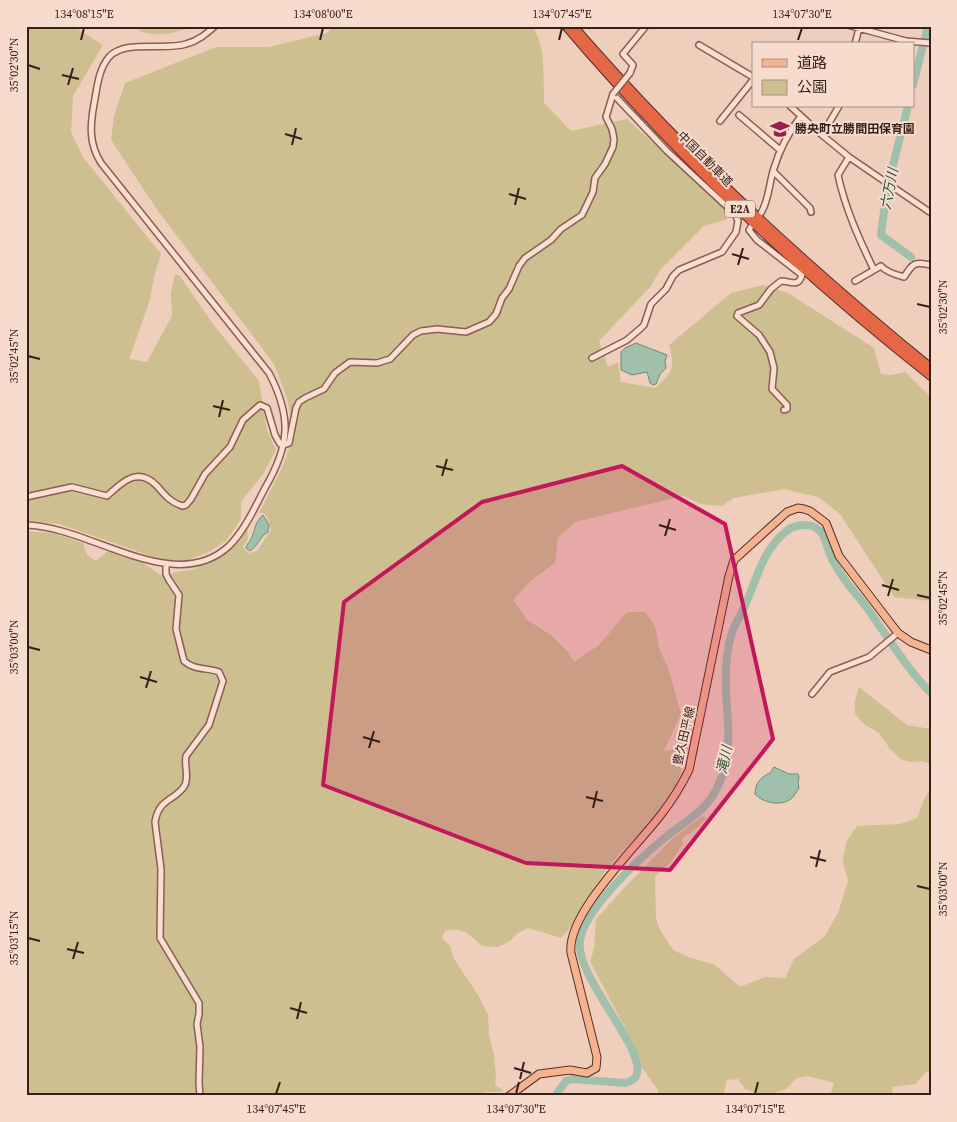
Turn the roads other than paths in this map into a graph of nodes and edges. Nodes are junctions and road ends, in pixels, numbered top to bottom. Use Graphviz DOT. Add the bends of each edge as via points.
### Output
graph roads {
  1 [pos="215,26"];
  2 [pos="566,26"];
  3 [pos="574,26"];
  4 [pos="646,26"];
  5 [pos="851,26"];
  6 [pos="859,28"];
  7 [pos="856,42"];
  8 [pos="931,43"];
  9 [pos="699,46"];
  10 [pos="752,77"];
  11 [pos="752,79"];
  12 [pos="613,94"];
  13 [pos="792,108"];
  14 [pos="838,108"];
  15 [pos="739,115"];
  16 [pos="802,116"];
  17 [pos="720,121"];
  18 [pos="822,135"];
  19 [pos="780,150"];
  20 [pos="850,157"];
  21 [pos="773,171"];
  22 [pos="811,212"];
  23 [pos="761,213"];
  24 [pos="931,213"];
  25 [pos="752,225"];
  26 [pos="931,266"];
  27 [pos="874,270"];
  28 [pos="855,281"];
  29 [pos="592,358"];
  30 [pos="931,368"];
  31 [pos="931,376"];
  32 [pos="784,410"];
  33 [pos="284,445"];
  34 [pos="26,497"];
  35 [pos="26,525"];
  36 [pos="166,564"];
  37 [pos="896,634"];
  38 [pos="931,650"];
  39 [pos="812,694"];
  40 [pos="200,1096"];
  41 [pos="510,1096"];
  1 -- 33 [label="street" via="186,45 162,48 137,46 110,56 98,81 91,127 92,145 101,163 269,373 284,410"];
  2 -- 31 [label="highway, 中国自動車道 / E2A" via="657,127 741,210 848,307"];
  3 -- 30 [label="highway, 中国自動車道 / E2A" via="659,120 743,203 820,274"];
  4 -- 12 [label="street, bridge" via="623,54 632,65 630,73"];
  5 -- 6 [label="street"];
  6 -- 7 [label="street"];
  6 -- 8 [label="street" via="906,41"];
  9 -- 10 [label="street"];
  11 -- 17 [label="street"];
  12 -- 29 [label="street" via="667,151 735,214 738,225 722,252 679,270 673,276 651,304 644,325 628,340"];
  12 -- 33 [label="street" via="606,117 612,129 613,147 595,178 585,210 525,258 489,322 466,332 421,331 390,359 378,363 350,362 324,388 300,402 289,443"];
  13 -- 16 [label="street"];
  14 -- 18 [label="street"];
  15 -- 19 [label="street"];
  16 -- 18 [label="street"];
  16 -- 19 [label="street"];
  18 -- 20 [label="street"];
  19 -- 21 [label="street"];
  20 -- 24 [label="street"];
  20 -- 27 [label="street" via="838,175 841,191"];
  21 -- 22 [label="street"];
  21 -- 23 [label="street"];
  25 -- 32 [label="street" via="749,230 757,240 802,275 794,284 782,281 759,305 743,310 737,316 759,335 770,352 774,368 772,389 787,405"];
  26 -- 27 [label="street" via="912,265 904,277 881,266"];
  27 -- 28 [label="street"];
  33 -- 34 [label="street" via="275,435 267,408 260,405 243,420 230,447 205,474 186,505 168,499 151,481 139,477 125,480 107,496 72,487"];
  33 -- 36 [label="street" via="272,476 229,545 204,561 183,566"];
  35 -- 36 [label="street" via="61,530"];
  36 -- 40 [label="street" via="169,580 179,595 176,629 184,661 194,668 219,672 224,681 209,725 186,756 184,786 162,804 155,822 161,869 160,938 199,1003"];
  37 -- 38 [label="main road, 豊久田平線"];
  37 -- 39 [label="street" via="869,657 830,672"];
  37 -- 41 [label="main road, 豊久田平線" via="840,556 826,524 810,511 798,508 787,512 734,560 728,576 696,741 684,780 664,811 595,894 571,937 570,953 597,1057 596,1068 587,1074 570,1070 539,1074"];
}
